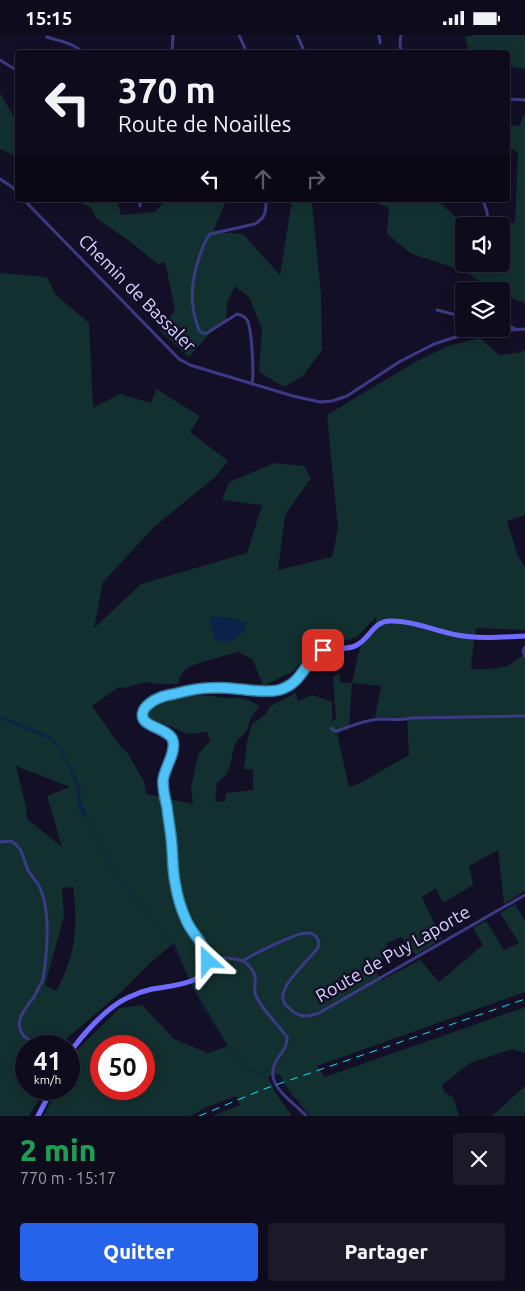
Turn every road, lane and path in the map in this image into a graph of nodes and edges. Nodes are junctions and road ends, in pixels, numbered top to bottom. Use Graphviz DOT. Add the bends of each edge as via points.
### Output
graph roads {
  1 [pos="173,35"];
  2 [pos="239,35"];
  3 [pos="297,35"];
  4 [pos="379,35"];
  5 [pos="401,35"];
  6 [pos="47,37"];
  7 [pos="380,43"];
  8 [pos="81,50"];
  9 [pos="172,50"];
  10 [pos="246,50"];
  11 [pos="303,50"];
  12 [pos="401,50"];
  13 [pos="0,60"];
  14 [pos="15,69"];
  15 [pos="510,99"];
  16 [pos="525,100"];
  17 [pos="0,179"];
  18 [pos="15,190"];
  19 [pos="26,202"];
  20 [pos="139,202"];
  21 [pos="266,202"];
  22 [pos="484,202"];
  23 [pos="140,206"];
  24 [pos="487,217"];
  25 [pos="437,310"];
  26 [pos="455,315"];
  27 [pos="510,327"];
  28 [pos="519,329"];
  29 [pos="525,329"];
  30 [pos="252,383"];
  31 [pos="525,636"];
  32 [pos="525,647"];
  33 [pos="525,657"];
  34 [pos="525,716"];
  35 [pos="332,728"];
  36 [pos="0,842"];
  37 [pos="525,895"];
  38 [pos="208,958"];
  39 [pos="243,961"];
  40 [pos="24,1035"];
  41 [pos="80,1039"];
  42 [pos="46,1100"];
  43 [pos="38,1116"];
  44 [pos="306,1116"];
  1 -- 9 [label="street"];
  2 -- 10 [label="street"];
  3 -- 11 [label="street"];
  4 -- 7 [label="street"];
  5 -- 12 [label="street"];
  6 -- 8 [label="street"];
  13 -- 14 [label="street"];
  15 -- 16 [label="street"];
  17 -- 18 [label="street"];
  19 -- 30 [label="street, Chemin de Bassaler" via="179,359"];
  20 -- 23 [label="street"];
  21 -- 30 [label="street" via="264,217 254,224 210,234 205,239 192,288 195,319 202,333 237,314 247,319"];
  22 -- 24 [label="street"];
  25 -- 26 [label="street"];
  27 -- 28 [label="street"];
  28 -- 29 [label="street, Chemin de Bassaler"];
  28 -- 30 [label="street, Chemin de Bassaler" via="462,335 434,344 399,362 347,396 332,401 302,398"];
  31 -- 38 [label="main road" via="465,636 398,621 384,622 354,647 319,652 296,681 280,690 204,687 165,696 146,706 144,720 167,733 173,742 163,783 175,883 185,918"];
  32 -- 33 [label="street"];
  34 -- 35 [label="street" via="378,719 337,731"];
  36 -- 40 [label="street" via="10,841 19,847 28,870 39,885 47,922 43,979 20,1017"];
  37 -- 39 [label="street, Route de Puy Laporte" via="310,1016 295,1013 283,997 286,985 317,949 319,945 315,935 304,933"];
  38 -- 39 [label="street"];
  38 -- 41 [label="main road" via="204,972 197,979 140,992 120,1001"];
  39 -- 44 [label="street" via="253,972 256,996 287,1037 274,1067 276,1087"];
  42 -- 43 [label="main road"];
}
